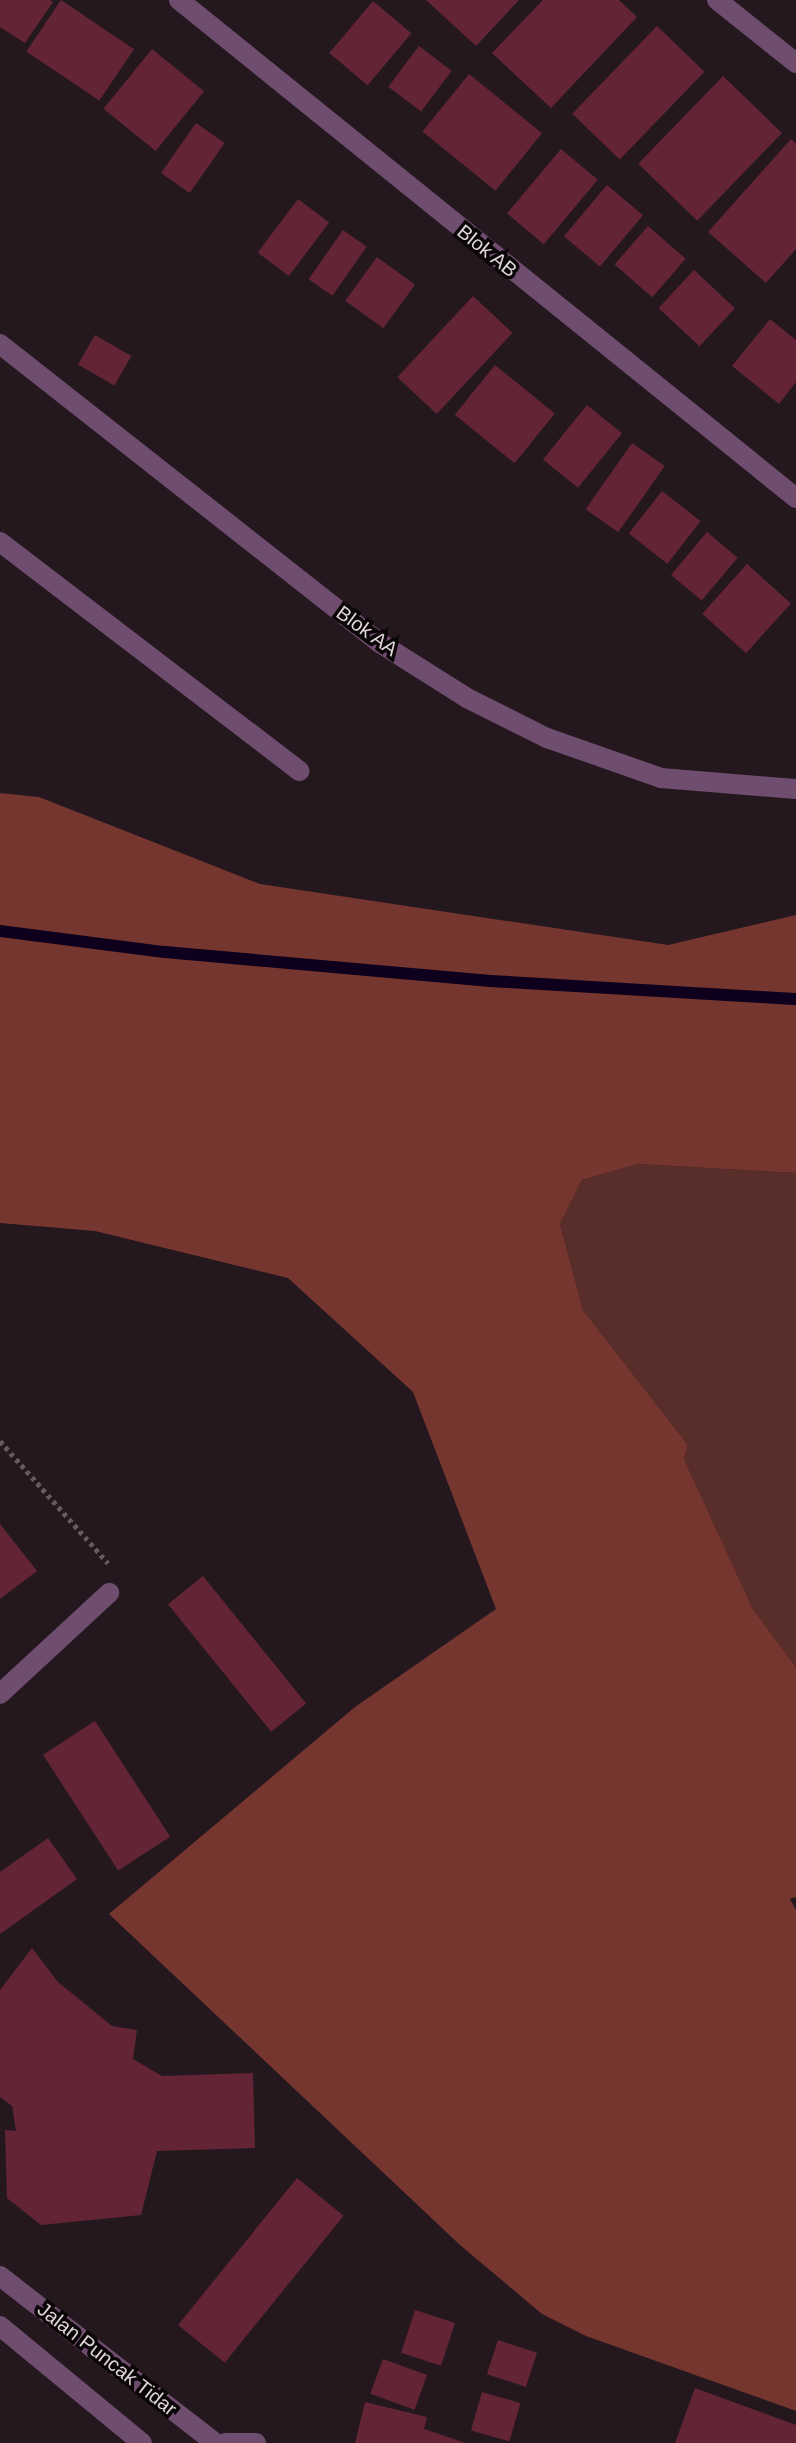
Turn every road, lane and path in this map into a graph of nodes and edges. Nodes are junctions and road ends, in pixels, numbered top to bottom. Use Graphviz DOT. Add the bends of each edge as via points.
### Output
graph roads {
  1 [pos="179,0"];
  2 [pos="717,0"];
  3 [pos="796,63"];
  4 [pos="0,344"];
  5 [pos="796,498"];
  6 [pos="0,542"];
  7 [pos="299,771"];
  8 [pos="796,789"];
  9 [pos="0,1441"];
  10 [pos="109,1593"];
  11 [pos="0,1694"];
  12 [pos="0,2276"];
  13 [pos="0,2326"];
  14 [pos="142,2443"];
  15 [pos="215,2443"];
  16 [pos="225,2443"];
  17 [pos="256,2443"];
  1 -- 5 [label="street, Blok AB"];
  2 -- 3 [label="street"];
  4 -- 8 [label="street, Blok AA" via="380,643 467,698 547,738 661,778"];
  6 -- 7 [label="street"];
  9 -- 10 [label="path" via="101,1550 114,1573"];
  10 -- 11 [label="street"];
  12 -- 15 [label="street, Jalan Puncak Tidar"];
  13 -- 14 [label="street, Jalan Puncak Tidar"];
  16 -- 17 [label="street"];
}
